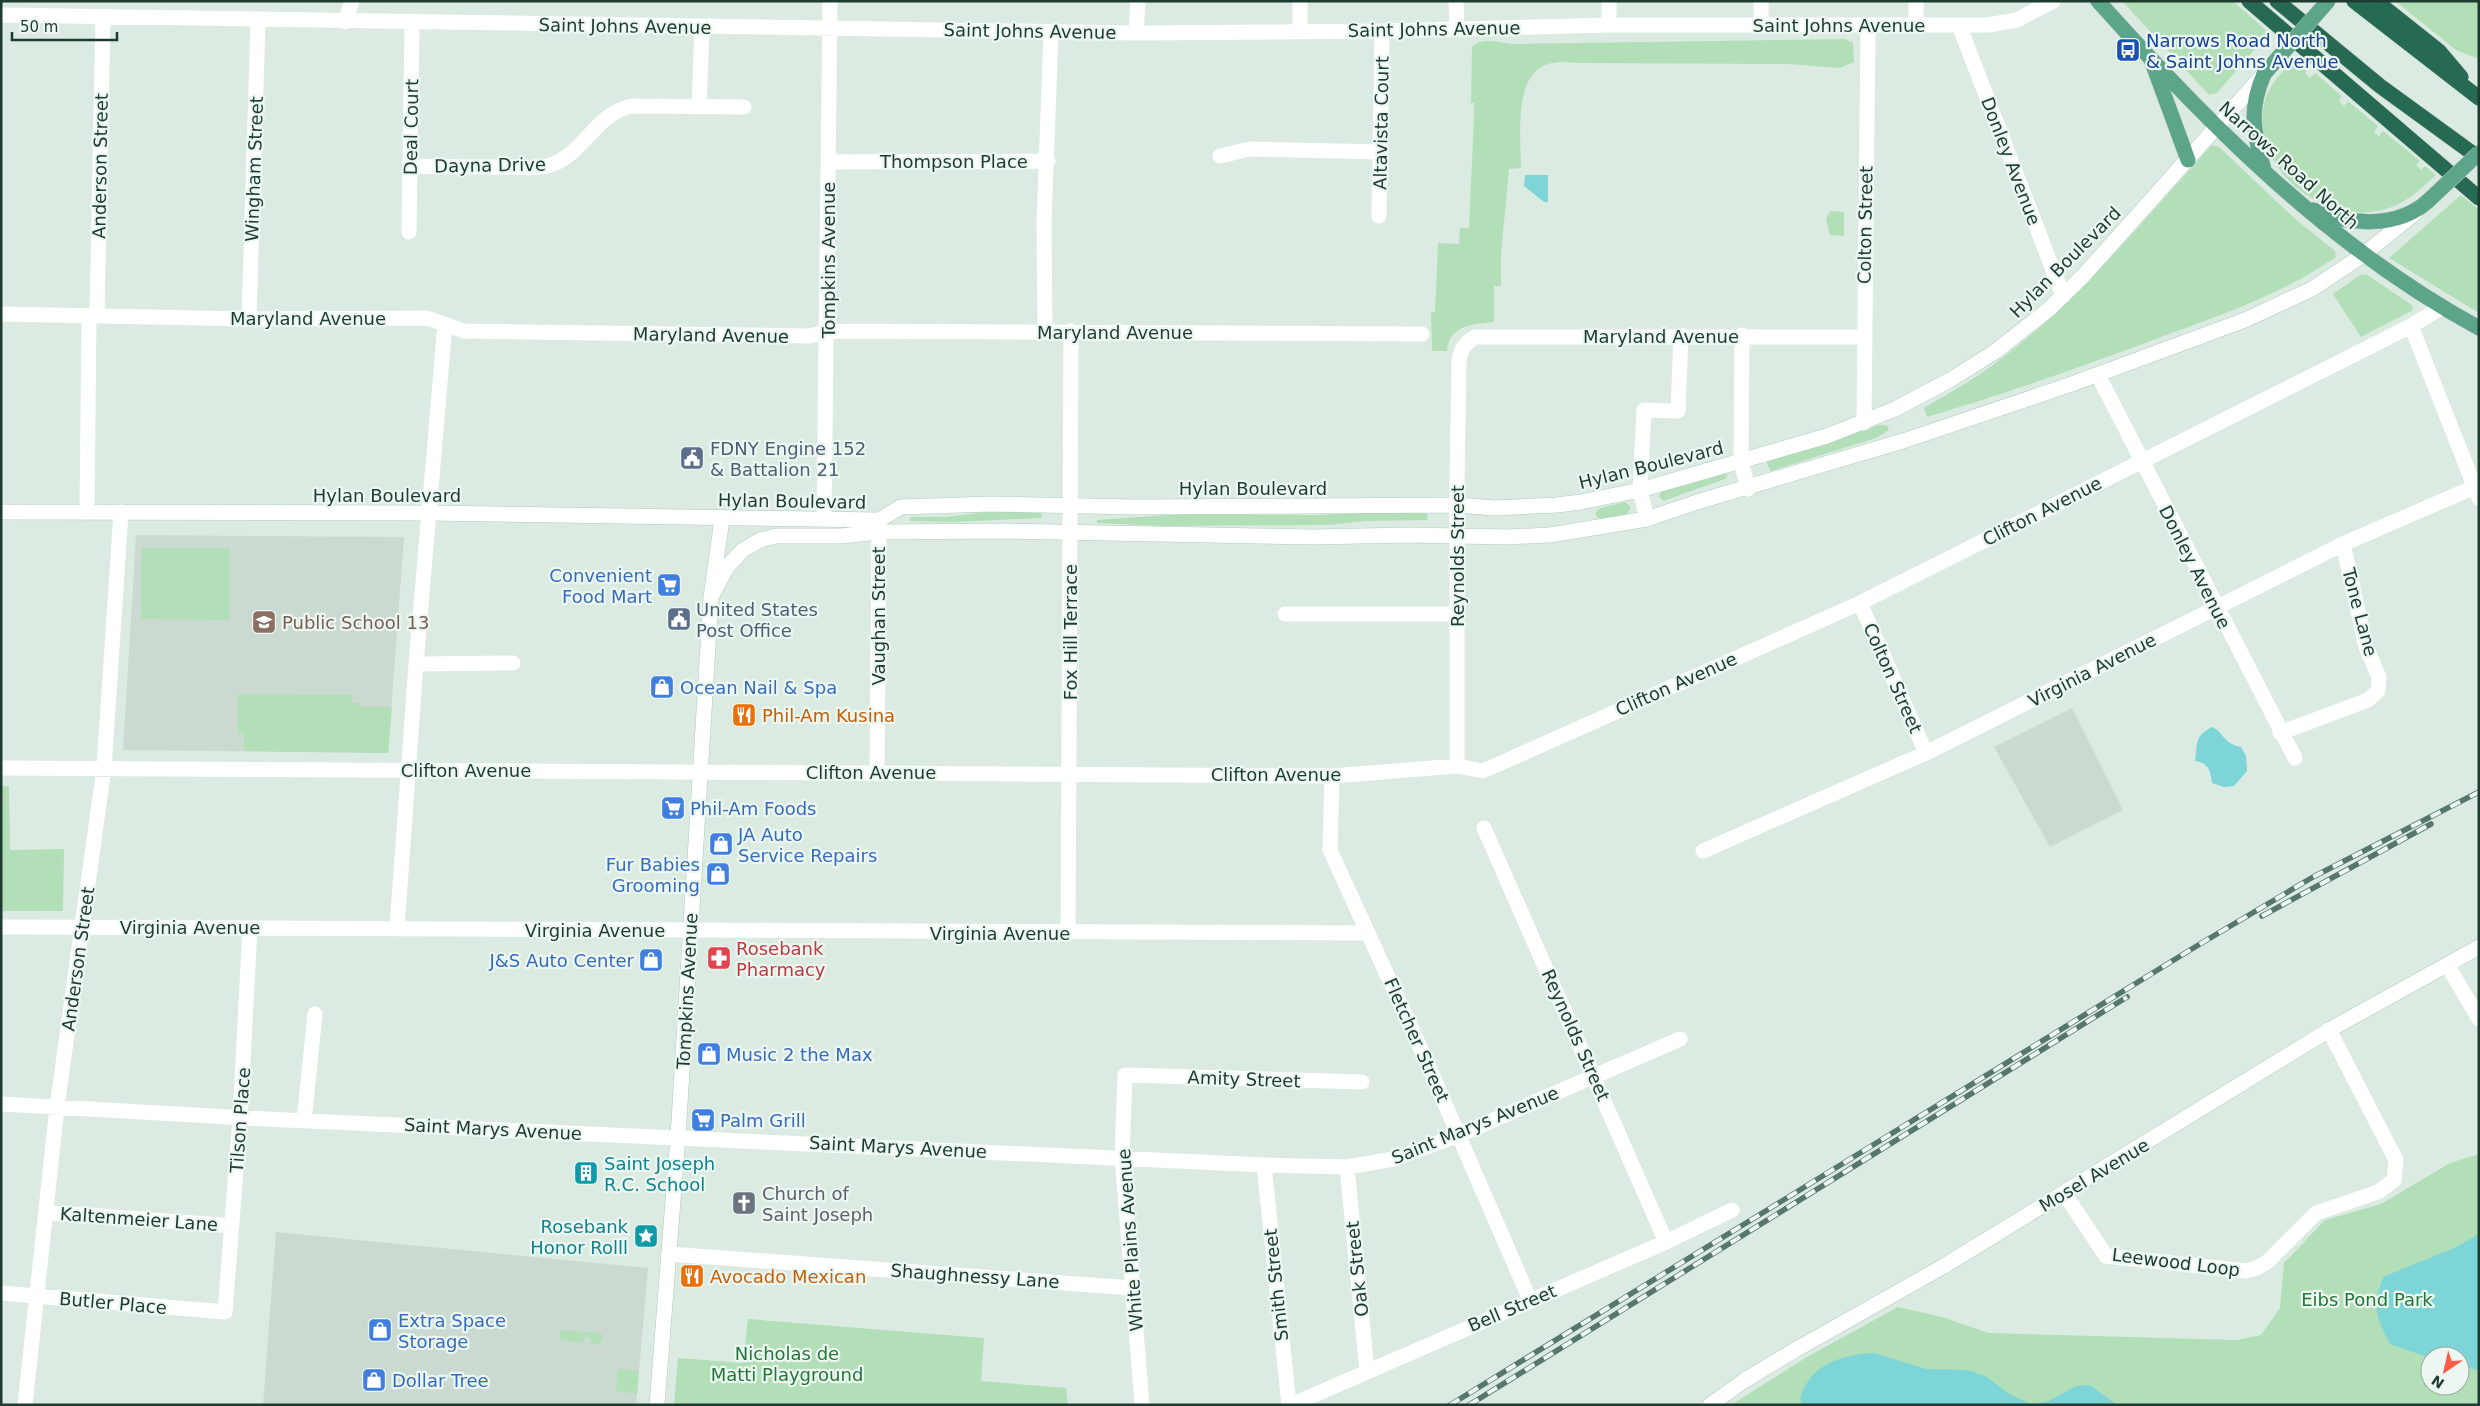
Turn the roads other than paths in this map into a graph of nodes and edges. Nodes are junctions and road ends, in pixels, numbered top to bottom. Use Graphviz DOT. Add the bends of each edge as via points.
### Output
graph roads {
  1 [pos="352,1"];
  2 [pos="830,1"];
  3 [pos="1138,1"];
  4 [pos="1300,1"];
  5 [pos="1456,1"];
  6 [pos="1609,1"];
  7 [pos="1761,1"];
  8 [pos="1916,1"];
  9 [pos="2053,1"];
  10 [pos="2098,1"];
  11 [pos="2249,1"];
  12 [pos="2277,1"];
  13 [pos="2328,1"];
  14 [pos="2354,1"];
  15 [pos="2376,1"];
  16 [pos="1,15"];
  17 [pos="103,17"];
  18 [pos="258,20"];
  19 [pos="345,22"];
  20 [pos="412,23"];
  21 [pos="1609,25"];
  22 [pos="1916,25"];
  23 [pos="1959,25"];
  24 [pos="1761,26"];
  25 [pos="1868,26"];
  26 [pos="702,27"];
  27 [pos="830,28"];
  28 [pos="1456,28"];
  29 [pos="1300,31"];
  30 [pos="1382,31"];
  31 [pos="1050,32"];
  32 [pos="1136,33"];
  33 [pos="2149,56"];
  34 [pos="2264,74"];
  35 [pos="2479,98"];
  36 [pos="699,107"];
  37 [pos="744,107"];
  38 [pos="2218,126"];
  39 [pos="1381,152"];
  40 [pos="2479,153"];
  41 [pos="1220,156"];
  42 [pos="2479,158"];
  43 [pos="2188,160"];
  44 [pos="1048,161"];
  45 [pos="829,162"];
  46 [pos="411,166"];
  47 [pos="2264,170"];
  48 [pos="2479,198"];
  49 [pos="2302,205"];
  50 [pos="2415,213"];
  51 [pos="1379,216"];
  52 [pos="409,232"];
  53 [pos="2363,255"];
  54 [pos="2063,296"];
  55 [pos="2442,307"];
  56 [pos="1,314"];
  57 [pos="93,315"];
  58 [pos="249,319"];
  59 [pos="445,324"];
  60 [pos="2412,326"];
  61 [pos="2479,328"];
  62 [pos="1045,331"];
  63 [pos="828,332"];
  64 [pos="1071,332"];
  65 [pos="1422,334"];
  66 [pos="1680,335"];
  67 [pos="1742,336"];
  68 [pos="1863,337"];
  69 [pos="1463,347"];
  70 [pos="2098,375"];
  71 [pos="1864,423"];
  72 [pos="1741,461"];
  73 [pos="2140,461"];
  74 [pos="1748,488"];
  75 [pos="1640,490"];
  76 [pos="2477,490"];
  77 [pos="1456,505"];
  78 [pos="1071,506"];
  79 [pos="1,512"];
  80 [pos="87,512"];
  81 [pos="121,512"];
  82 [pos="429,513"];
  83 [pos="722,518"];
  84 [pos="824,519"];
  85 [pos="1647,519"];
  86 [pos="879,526"];
  87 [pos="1070,532"];
  88 [pos="1456,535"];
  89 [pos="2343,544"];
  90 [pos="711,597"];
  91 [pos="1860,603"];
  92 [pos="2216,608"];
  93 [pos="1285,614"];
  94 [pos="1457,614"];
  95 [pos="512,663"];
  96 [pos="416,664"];
  97 [pos="2280,733"];
  98 [pos="1926,752"];
  99 [pos="2294,758"];
  100 [pos="1457,766"];
  101 [pos="1,768"];
  102 [pos="104,768"];
  103 [pos="410,770"];
  104 [pos="700,772"];
  105 [pos="877,772"];
  106 [pos="1069,772"];
  107 [pos="1332,776"];
  108 [pos="1484,828"];
  109 [pos="1703,851"];
  110 [pos="1,926"];
  111 [pos="82,927"];
  112 [pos="250,928"];
  113 [pos="397,928"];
  114 [pos="690,931"];
  115 [pos="1068,933"];
  116 [pos="1368,933"];
  117 [pos="2479,947"];
  118 [pos="2448,966"];
  119 [pos="315,1014"];
  120 [pos="2479,1019"];
  121 [pos="2328,1030"];
  122 [pos="1680,1039"];
  123 [pos="1125,1075"];
  124 [pos="1594,1076"];
  125 [pos="1362,1082"];
  126 [pos="1,1104"];
  127 [pos="57,1107"];
  128 [pos="240,1118"];
  129 [pos="304,1121"];
  130 [pos="1459,1135"];
  131 [pos="678,1137"];
  132 [pos="1122,1157"];
  133 [pos="1264,1165"];
  134 [pos="1347,1167"];
  135 [pos="2064,1193"];
  136 [pos="1732,1210"];
  137 [pos="46,1212"];
  138 [pos="232,1226"];
  139 [pos="1666,1242"];
  140 [pos="669,1254"];
  141 [pos="1132,1288"];
  142 [pos="1,1293"];
  143 [pos="35,1296"];
  144 [pos="1530,1300"];
  145 [pos="225,1312"];
  146 [pos="1367,1371"];
  147 [pos="25,1405"];
  148 [pos="657,1405"];
  149 [pos="1142,1405"];
  150 [pos="1290,1405"];
  151 [pos="1710,1405"];
  1 -- 19 [label="street"];
  2 -- 27 [label="street, Tompkins Avenue"];
  3 -- 32 [label="street"];
  4 -- 29 [label="street"];
  5 -- 28 [label="street"];
  6 -- 21 [label="street"];
  7 -- 24 [label="street"];
  8 -- 22 [label="street"];
  9 -- 23 [label="street, Saint Johns Avenue" via="2017,20"];
  10 -- 33 [label="main road, Narrows Road North"];
  11 -- 48 [label="highway"];
  12 -- 42 [label="highway" via="2380,86"];
  13 -- 34 [label="main road, Hylan Boulevard, bridge"];
  14 -- 35 [label="highway"];
  15 -- 35 [label="highway" via="2439,51"];
  16 -- 17 [label="street, Saint Johns Avenue"];
  17 -- 18 [label="street, Saint Johns Avenue"];
  17 -- 57 [label="street, Anderson Street"];
  18 -- 19 [label="street, Saint Johns Avenue"];
  18 -- 58 [label="street, Wingham Street"];
  19 -- 20 [label="street, Saint Johns Avenue"];
  20 -- 26 [label="street, Saint Johns Avenue"];
  20 -- 46 [label="street, Deal Court"];
  21 -- 24 [label="street, Saint Johns Avenue"];
  21 -- 28 [label="street, Saint Johns Avenue"];
  22 -- 23 [label="street, Saint Johns Avenue"];
  22 -- 25 [label="street, Saint Johns Avenue"];
  23 -- 54 [label="street, Donley Avenue"];
  24 -- 25 [label="street, Saint Johns Avenue"];
  25 -- 68 [label="street, Colton Street"];
  26 -- 27 [label="street, Saint Johns Avenue"];
  26 -- 36 [label="street"];
  27 -- 31 [label="street, Saint Johns Avenue"];
  27 -- 45 [label="street, Tompkins Avenue"];
  28 -- 30 [label="street, Saint Johns Avenue"];
  29 -- 30 [label="street, Saint Johns Avenue"];
  29 -- 32 [label="street, Saint Johns Avenue"];
  30 -- 39 [label="street, Altavista Court"];
  31 -- 32 [label="street, Saint Johns Avenue"];
  31 -- 44 [label="street"];
  33 -- 38 [label="main road, Narrows Road North"];
  33 -- 43 [label="main road"];
  34 -- 38 [label="street, Hylan Boulevard"];
  34 -- 47 [label="main road" via="2253,111 2254,131"];
  36 -- 37 [label="street, Dayna Drive"];
  36 -- 46 [label="street, Dayna Drive" via="620,108 607,116 566,157 552,165"];
  38 -- 43 [label="street, Hylan Boulevard"];
  38 -- 47 [label="main road, Narrows Road North"];
  39 -- 41 [label="street" via="1250,149"];
  39 -- 51 [label="street, Altavista Court"];
  40 -- 50 [label="main road, Hylan Boulevard, bridge"];
  43 -- 54 [label="street, Hylan Boulevard"];
  44 -- 45 [label="street, Thompson Place"];
  44 -- 62 [label="street, Thompson Place" via="1044,223"];
  45 -- 63 [label="street, Tompkins Avenue"];
  46 -- 52 [label="street, Deal Court"];
  47 -- 49 [label="main road, Narrows Road North"];
  49 -- 50 [label="main road" via="2337,218 2358,221"];
  49 -- 53 [label="main road, Narrows Road North"];
  50 -- 53 [label="street, Hylan Boulevard"];
  53 -- 55 [label="main road, Narrows Road North"];
  53 -- 70 [label="street, Hylan Boulevard" via="2289,301"];
  54 -- 71 [label="street, Hylan Boulevard" via="2028,328 1996,351 1943,384"];
  55 -- 60 [label="street, Clifton Avenue"];
  55 -- 61 [label="main road, Narrows Road North"];
  56 -- 57 [label="street, Maryland Avenue"];
  57 -- 58 [label="street, Maryland Avenue"];
  57 -- 80 [label="street, Anderson Street"];
  58 -- 59 [label="street, Maryland Avenue" via="427,318"];
  59 -- 63 [label="street, Maryland Avenue" via="464,331 810,336"];
  59 -- 82 [label="street"];
  60 -- 73 [label="street, Clifton Avenue"];
  60 -- 76 [label="street"];
  62 -- 63 [label="street, Maryland Avenue"];
  62 -- 64 [label="street, Maryland Avenue"];
  63 -- 84 [label="street, Tompkins Avenue"];
  64 -- 65 [label="street, Maryland Avenue"];
  64 -- 78 [label="street, Fox Hill Terrace"];
  66 -- 67 [label="street, Maryland Avenue"];
  66 -- 69 [label="street, Maryland Avenue" via="1475,337"];
  66 -- 75 [label="street" via="1678,411 1644,410"];
  67 -- 68 [label="street, Maryland Avenue"];
  67 -- 72 [label="street"];
  68 -- 71 [label="street, Colton Street"];
  69 -- 77 [label="street, Reynolds Street" via="1459,360"];
  70 -- 73 [label="street, Donley Avenue"];
  70 -- 74 [label="street, Hylan Boulevard" via="1906,440"];
  71 -- 72 [label="street, Hylan Boulevard"];
  72 -- 74 [label="street"];
  72 -- 75 [label="street, Hylan Boulevard"];
  73 -- 91 [label="street, Clifton Avenue"];
  73 -- 92 [label="street, Donley Avenue"];
  74 -- 85 [label="street, Hylan Boulevard"];
  75 -- 77 [label="street, Hylan Boulevard" via="1557,505 1495,508"];
  75 -- 85 [label="street"];
  76 -- 89 [label="street, Virginia Avenue"];
  77 -- 78 [label="street, Hylan Boulevard"];
  77 -- 88 [label="street, Reynolds Street"];
  78 -- 86 [label="street, Hylan Boulevard" via="991,504 902,508"];
  78 -- 87 [label="street, Fox Hill Terrace"];
  79 -- 80 [label="street, Hylan Boulevard"];
  80 -- 81 [label="street, Hylan Boulevard"];
  81 -- 82 [label="street, Hylan Boulevard"];
  81 -- 102 [label="street, Anderson Street"];
  82 -- 83 [label="street, Hylan Boulevard"];
  82 -- 96 [label="street"];
  83 -- 84 [label="street, Hylan Boulevard"];
  83 -- 90 [label="street, Tompkins Avenue"];
  84 -- 86 [label="street, Hylan Boulevard"];
  85 -- 88 [label="street, Hylan Boulevard" via="1550,535"];
  86 -- 87 [label="street, Hylan Boulevard"];
  86 -- 90 [label="street" via="841,536 768,537 743,550 727,567"];
  86 -- 105 [label="street, Vaughan Street"];
  87 -- 88 [label="street, Hylan Boulevard" via="1314,537"];
  87 -- 106 [label="street, Fox Hill Terrace"];
  88 -- 94 [label="street, Reynolds Street"];
  89 -- 92 [label="street, Virginia Avenue"];
  89 -- 97 [label="street, Tone Lane" via="2366,647 2379,677 2378,691 2368,700"];
  90 -- 104 [label="street, Tompkins Avenue"];
  91 -- 98 [label="street, Colton Street"];
  91 -- 100 [label="street, Clifton Avenue" via="1483,771"];
  92 -- 97 [label="street, Donley Avenue"];
  92 -- 98 [label="street, Virginia Avenue"];
  93 -- 94 [label="street"];
  94 -- 100 [label="street, Reynolds Street"];
  95 -- 96 [label="street"];
  96 -- 103 [label="street"];
  97 -- 99 [label="street, Donley Avenue"];
  98 -- 109 [label="street, Virginia Avenue"];
  100 -- 107 [label="street, Clifton Avenue"];
  101 -- 102 [label="street, Clifton Avenue"];
  102 -- 103 [label="street, Clifton Avenue"];
  102 -- 111 [label="street, Anderson Street"];
  103 -- 104 [label="street, Clifton Avenue"];
  103 -- 113 [label="street"];
  104 -- 105 [label="street, Clifton Avenue"];
  104 -- 114 [label="street, Tompkins Avenue"];
  105 -- 106 [label="street, Clifton Avenue"];
  106 -- 107 [label="street, Clifton Avenue"];
  106 -- 115 [label="street, Fox Hill Terrace"];
  107 -- 116 [label="street, Fletcher Street" via="1330,850"];
  108 -- 124 [label="street, Reynolds Street"];
  110 -- 111 [label="street, Virginia Avenue"];
  111 -- 112 [label="street, Virginia Avenue"];
  111 -- 127 [label="street, Anderson Street"];
  112 -- 113 [label="street, Virginia Avenue"];
  112 -- 128 [label="street, Tilson Place"];
  113 -- 114 [label="street, Virginia Avenue"];
  114 -- 115 [label="street, Virginia Avenue"];
  114 -- 131 [label="street, Tompkins Avenue"];
  115 -- 116 [label="street, Virginia Avenue"];
  116 -- 130 [label="street, Fletcher Street"];
  117 -- 118 [label="street, Mosel Avenue"];
  118 -- 120 [label="street"];
  118 -- 121 [label="street, Mosel Avenue"];
  119 -- 129 [label="street"];
  121 -- 135 [label="street, Mosel Avenue"];
  121 -- 135 [label="street, Leewood Loop" via="2396,1160 2397,1170 2394,1180 2378,1192 2316,1212 2267,1262 2246,1271 2106,1256"];
  122 -- 124 [label="street, Saint Marys Avenue"];
  123 -- 125 [label="street, Amity Street"];
  123 -- 132 [label="street, White Plains Avenue"];
  124 -- 130 [label="street, Saint Marys Avenue"];
  124 -- 139 [label="street, Reynolds Street"];
  126 -- 127 [label="street, Saint Marys Avenue"];
  127 -- 128 [label="street, Saint Marys Avenue"];
  127 -- 137 [label="street, Anderson Street"];
  128 -- 129 [label="street, Saint Marys Avenue"];
  128 -- 138 [label="street, Tilson Place"];
  129 -- 131 [label="street, Saint Marys Avenue"];
  130 -- 134 [label="street, Saint Marys Avenue" via="1394,1159"];
  130 -- 144 [label="street, Fletcher Street"];
  131 -- 132 [label="street, Saint Marys Avenue"];
  131 -- 140 [label="street, Tompkins Avenue"];
  132 -- 133 [label="street, Saint Marys Avenue"];
  132 -- 141 [label="street, White Plains Avenue"];
  133 -- 134 [label="street, Saint Marys Avenue"];
  133 -- 150 [label="street, Smith Street"];
  134 -- 146 [label="street, Oak Street"];
  135 -- 151 [label="street, Mosel Avenue" via="1944,1266 1795,1350"];
  136 -- 139 [label="street, Bell Street"];
  137 -- 138 [label="street, Kaltenmeier Lane"];
  137 -- 143 [label="street, Anderson Street"];
  138 -- 145 [label="street, Tilson Place"];
  139 -- 144 [label="street, Bell Street"];
  140 -- 141 [label="street, Shaughnessy Lane"];
  140 -- 148 [label="street, Tompkins Avenue"];
  141 -- 149 [label="street, White Plains Avenue"];
  142 -- 143 [label="street, Butler Place"];
  143 -- 145 [label="street, Butler Place"];
  143 -- 147 [label="street, Anderson Street"];
  144 -- 146 [label="street, Bell Street"];
  146 -- 150 [label="street, Bell Street"];
}
